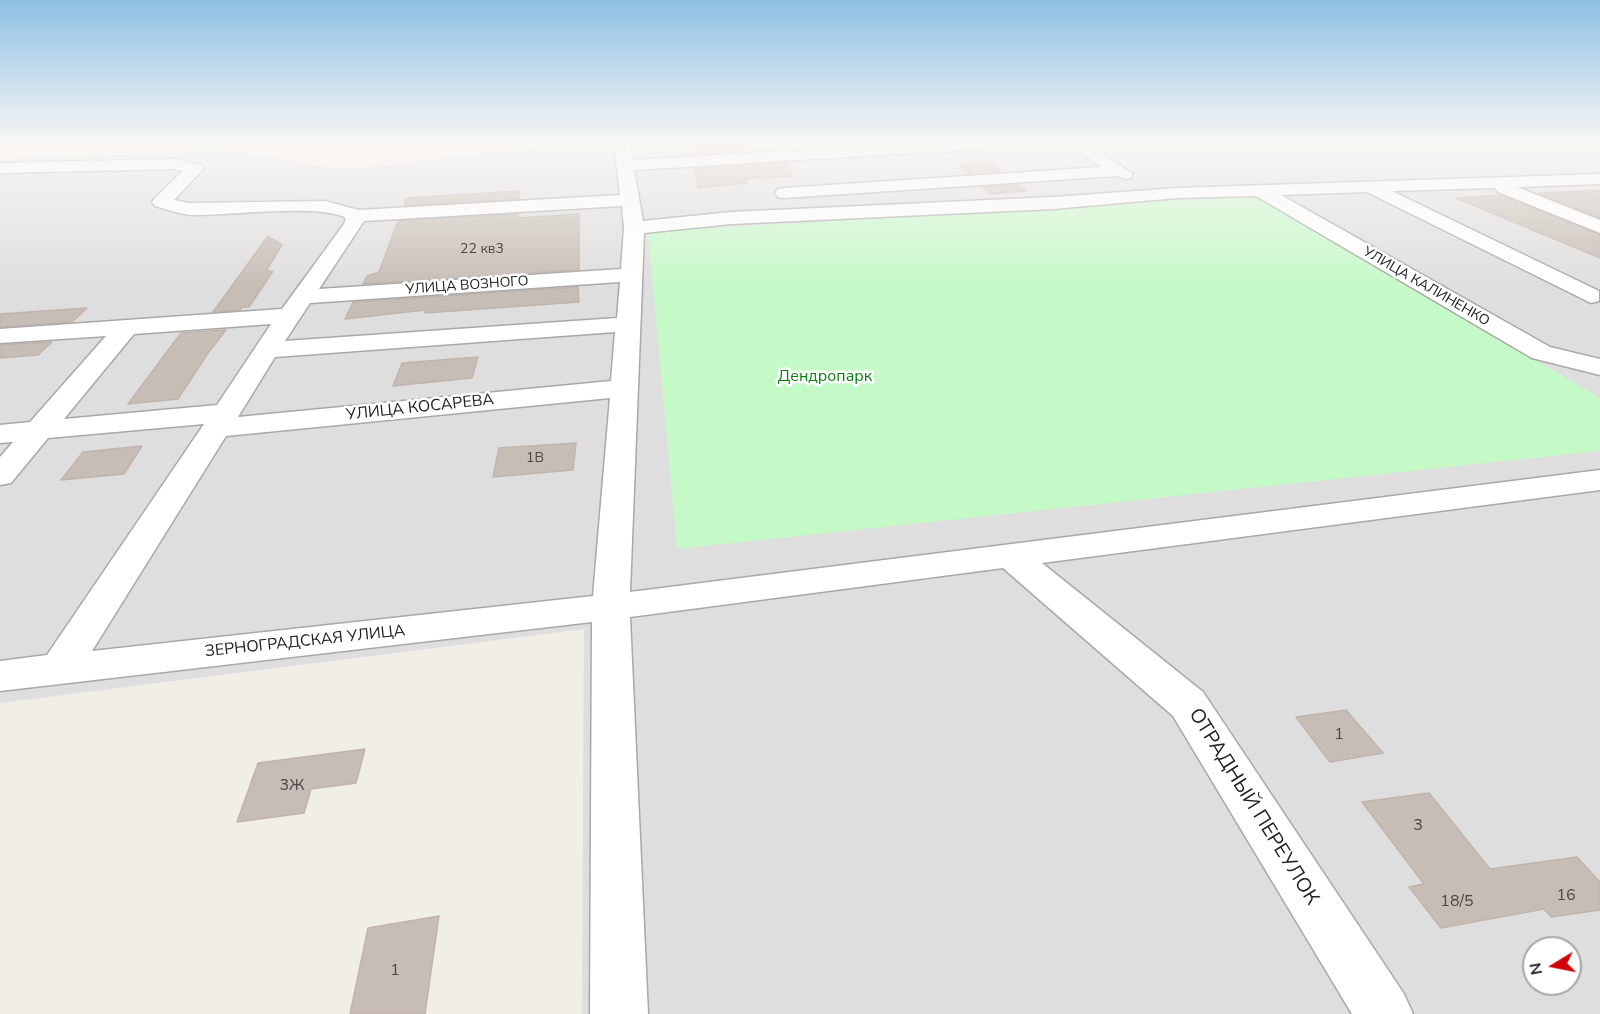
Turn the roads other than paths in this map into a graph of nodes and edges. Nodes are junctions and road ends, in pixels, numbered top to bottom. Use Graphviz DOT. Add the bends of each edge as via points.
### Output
graph roads {
  1 [pos="172,191"];
  2 [pos="565,191"];
  3 [pos="627,191"];
  4 [pos="641,191"];
  5 [pos="817,191"];
  6 [pos="1168,191"];
  7 [pos="1231,191"];
  8 [pos="1260,191"];
  9 [pos="1379,191"];
  10 [pos="1515,191"];
  11 [pos="1177,194"];
  12 [pos="762,195"];
  13 [pos="690,200"];
  14 [pos="356,216"];
  15 [pos="696,221"];
  16 [pos="1600,226"];
  17 [pos="631,275"];
  18 [pos="1591,296"];
  19 [pos="296,306"];
  20 [pos="628,324"];
  21 [pos="127,327"];
  22 [pos="0,336"];
  23 [pos="267,350"];
  24 [pos="1600,367"];
  25 [pos="625,388"];
  26 [pos="221,420"];
  27 [pos="38,430"];
  28 [pos="0,434"];
  29 [pos="0,476"];
  30 [pos="1600,480"];
  31 [pos="1011,556"];
  32 [pos="611,607"];
  33 [pos="59,670"];
  34 [pos="0,676"];
  35 [pos="619,1014"];
  36 [pos="1384,1014"];
  1 -- 14 [label="street" via="161,202 189,209 325,207"];
  2 -- 14 [label="street"];
  3 -- 17 [label="street"];
  4 -- 15 [label="street"];
  5 -- 12 [label="street"];
  6 -- 11 [label="street"];
  7 -- 11 [label="street"];
  8 -- 24 [label="street, УЛИЦА КАЛИНЕНКО" via="1540,353"];
  9 -- 18 [label="street"];
  10 -- 16 [label="street"];
  11 -- 15 [label="street"];
  13 -- 15 [label="street"];
  14 -- 19 [label="street"];
  17 -- 19 [label="street, УЛИЦА ВОЗНОГО"];
  17 -- 20 [label="street"];
  19 -- 21 [label="street, УЛИЦА ВОЗНОГО"];
  19 -- 23 [label="street"];
  20 -- 23 [label="street"];
  20 -- 25 [label="street"];
  21 -- 22 [label="street, УЛИЦА ВОЗНОГО"];
  21 -- 27 [label="street"];
  23 -- 26 [label="street"];
  25 -- 26 [label="street, УЛИЦА КОСАРЕВА"];
  25 -- 32 [label="street"];
  26 -- 27 [label="street, УЛИЦА КОСАРЕВА"];
  26 -- 33 [label="street"];
  27 -- 28 [label="street, УЛИЦА КОСАРЕВА"];
  27 -- 29 [label="street"];
  30 -- 31 [label="street, ЗЕРНОГРАДСКАЯ УЛИЦА"];
  31 -- 32 [label="street, ЗЕРНОГРАДСКАЯ УЛИЦА"];
  31 -- 36 [label="street, ОТРАДНЫЙ ПЕРЕУЛОК" via="1188,704"];
  32 -- 33 [label="street, ЗЕРНОГРАДСКАЯ УЛИЦА"];
  32 -- 35 [label="street"];
  33 -- 34 [label="street, ЗЕРНОГРАДСКАЯ УЛИЦА"];
}
